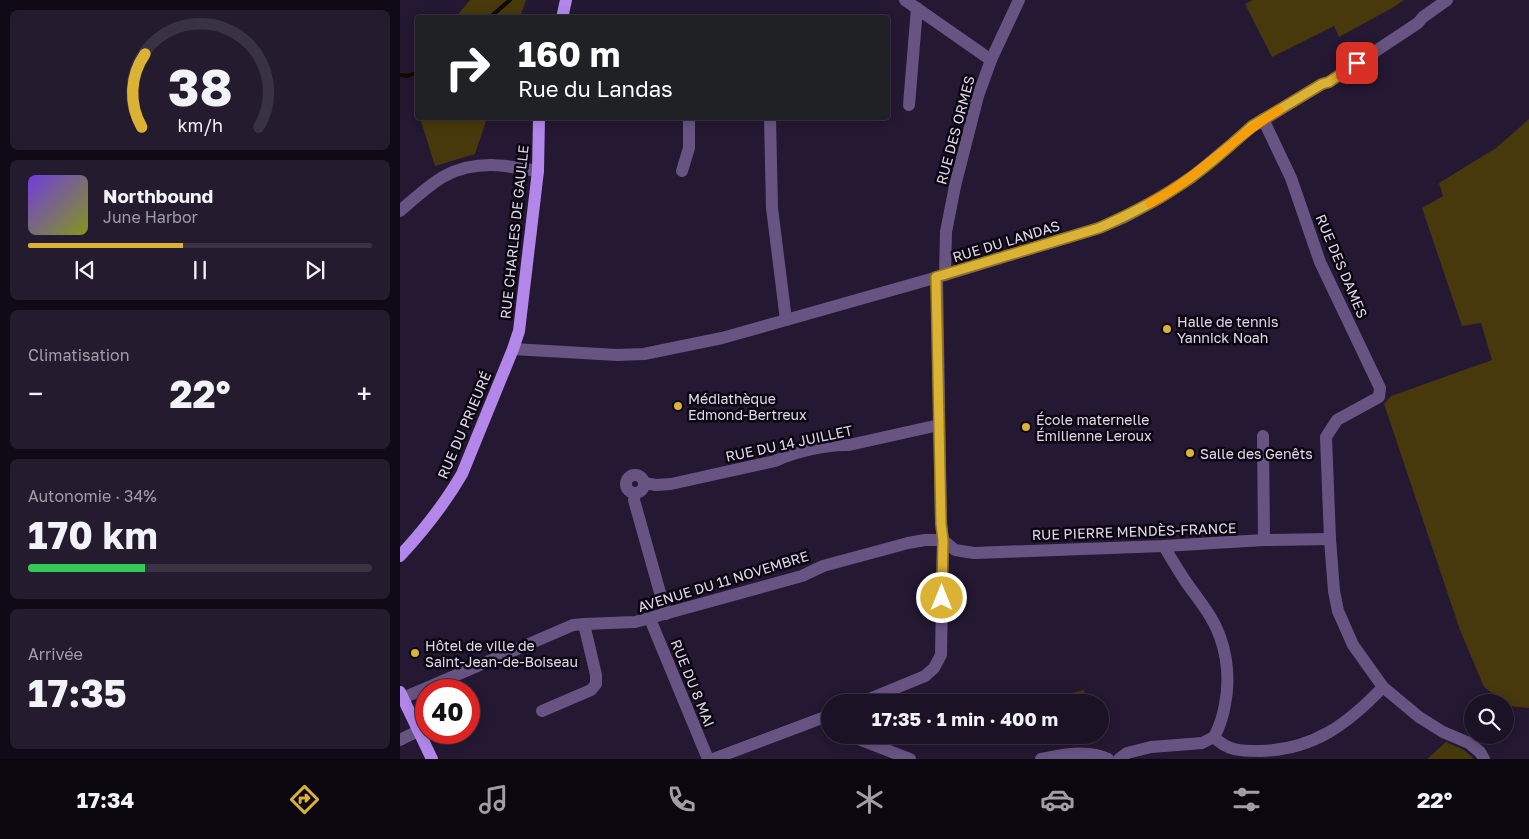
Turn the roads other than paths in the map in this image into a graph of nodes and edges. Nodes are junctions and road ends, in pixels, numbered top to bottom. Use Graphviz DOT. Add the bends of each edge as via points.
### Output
graph roads {
  1 [pos="566,0"];
  2 [pos="905,0"];
  3 [pos="1019,0"];
  4 [pos="1447,0"];
  5 [pos="920,4"];
  6 [pos="563,15"];
  7 [pos="991,60"];
  8 [pos="909,105"];
  9 [pos="1263,119"];
  10 [pos="539,120"];
  11 [pos="689,120"];
  12 [pos="770,120"];
  13 [pos="682,170"];
  14 [pos="538,171"];
  15 [pos="400,211"];
  16 [pos="941,276"];
  17 [pos="786,320"];
  18 [pos="513,349"];
  19 [pos="939,425"];
  20 [pos="1263,436"];
  21 [pos="1330,539"];
  22 [pos="943,540"];
  23 [pos="1264,540"];
  24 [pos="1164,546"];
  25 [pos="400,556"];
  26 [pos="666,614"];
  27 [pos="650,619"];
  28 [pos="584,624"];
  29 [pos="1383,687"];
  30 [pos="881,694"];
  31 [pos="401,695"];
  32 [pos="542,711"];
  33 [pos="821,721"];
  34 [pos="415,725"];
  35 [pos="415,732"];
  36 [pos="1214,736"];
  37 [pos="400,740"];
  38 [pos="424,744"];
  39 [pos="876,744"];
  40 [pos="432,759"];
  41 [pos="708,759"];
  42 [pos="713,759"];
  43 [pos="910,759"];
  44 [pos="1041,759"];
  45 [pos="1108,759"];
  46 [pos="1119,759"];
  47 [pos="1484,759"];
  1 -- 6 [label="main road"];
  2 -- 5 [label="street"];
  3 -- 7 [label="street, RUE DES ORMES"];
  4 -- 9 [label="street, RUE DU LANDAS" via="1329,82"];
  5 -- 7 [label="street"];
  5 -- 8 [label="street"];
  7 -- 16 [label="street, RUE DES ORMES" via="978,96 955,186"];
  9 -- 16 [label="street, RUE DU LANDAS" via="1191,178 1124,217 1099,228"];
  9 -- 21 [label="street, RUE DES DAMES" via="1291,178 1320,262 1380,388 1379,397 1337,420 1326,437"];
  10 -- 14 [label="main road, RUE CHARLES DE GAULLE"];
  11 -- 13 [label="street" via="689,148"];
  12 -- 17 [label="street" via="772,208"];
  14 -- 15 [label="street" via="493,165 458,170 431,184"];
  14 -- 18 [label="main road, RUE CHARLES DE GAULLE" via="519,330"];
  16 -- 17 [label="street, RUE DU LANDAS"];
  16 -- 19 [label="street, RUE DES ORMES"];
  17 -- 18 [label="street, RUE DU LANDAS" via="722,338 644,354"];
  18 -- 25 [label="main road, RUE DU PRIEURÉ" via="462,474 426,527"];
  19 -- 22 [label="street, RUE DES ORMES"];
  19 -- 26 [label="street, RUE DU 14 JUILLET" via="786,456 671,484 644,483 642,489 635,493 634,500"];
  20 -- 23 [label="street"];
  21 -- 23 [label="street, RUE PIERRE MENDÈS-FRANCE"];
  21 -- 29 [label="street" via="1338,611 1353,645"];
  22 -- 24 [label="street, RUE PIERRE MENDÈS-FRANCE" via="955,550 974,553"];
  22 -- 26 [label="street, AVENUE DU 11 NOVEMBRE" via="925,540 866,554 823,566 802,576"];
  22 -- 30 [label="street, RUE DES ORMES" via="941,655 925,676"];
  23 -- 24 [label="street, RUE PIERRE MENDÈS-FRANCE"];
  24 -- 36 [label="street" via="1212,618 1226,656 1228,691 1221,725"];
  26 -- 27 [label="street, AVENUE DU 11 NOVEMBRE"];
  27 -- 28 [label="street, AVENUE DU 11 NOVEMBRE"];
  27 -- 41 [label="street, RUE DU 8 MAI"];
  28 -- 31 [label="street, AVENUE DU 11 NOVEMBRE"];
  28 -- 32 [label="street" via="596,684 591,690"];
  29 -- 36 [label="street" via="1340,726 1303,744 1273,751 1245,751 1231,749"];
  29 -- 47 [label="street" via="1419,717 1469,743"];
  31 -- 34 [label="main road"];
  33 -- 42 [label="street"];
  35 -- 37 [label="street"];
  36 -- 46 [label="street" via="1202,744 1151,747 1127,753"];
  38 -- 40 [label="main road"];
  39 -- 43 [label="street"];
  44 -- 45 [label="street" via="1069,754 1098,755"];
}
